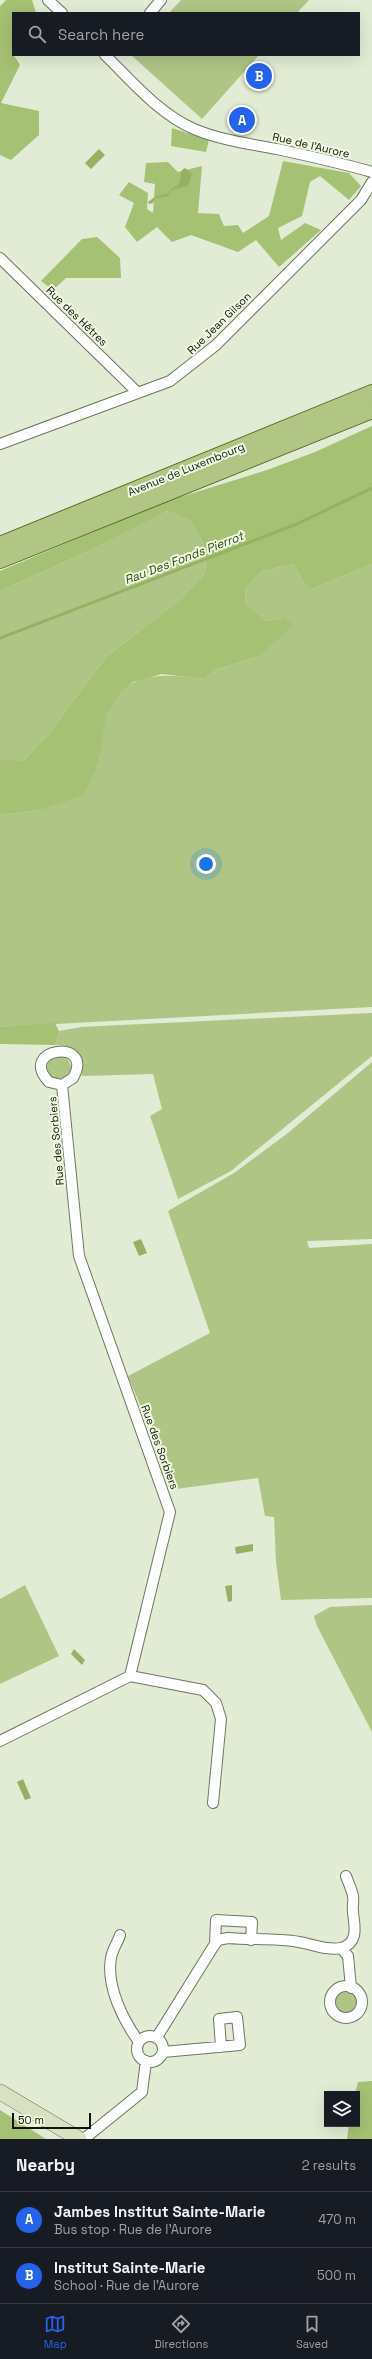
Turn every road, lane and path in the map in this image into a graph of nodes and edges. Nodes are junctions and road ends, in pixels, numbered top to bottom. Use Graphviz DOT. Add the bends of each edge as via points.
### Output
graph roads {
  1 [pos="48,0"];
  2 [pos="161,0"];
  3 [pos="61,12"];
  4 [pos="151,12"];
  5 [pos="110,56"];
  6 [pos="372,172"];
  7 [pos="372,182"];
  8 [pos="0,258"];
  9 [pos="137,392"];
  10 [pos="372,393"];
  11 [pos="372,410"];
  12 [pos="0,444"];
  13 [pos="0,545"];
  14 [pos="0,560"];
  15 [pos="62,1085"];
  16 [pos="130,1676"];
  17 [pos="0,1741"];
  18 [pos="213,1803"];
  19 [pos="346,1876"];
  20 [pos="120,1935"];
  21 [pos="251,1940"];
  22 [pos="215,1944"];
  23 [pos="342,1948"];
  24 [pos="352,1988"];
  25 [pos="157,2037"];
  26 [pos="139,2042"];
  27 [pos="221,2047"];
  28 [pos="163,2052"];
  29 [pos="146,2061"];
  30 [pos="0,2092"];
  31 [pos="79,2139"];
  32 [pos="84,2139"];
  1 -- 3 [label="street"];
  2 -- 4 [label="street"];
  5 -- 6 [label="street, Rue de l'Aurore" via="150,99 193,129 225,139 311,156"];
  7 -- 9 [label="street, Rue Jean Gilson" via="361,200 216,345 170,381"];
  8 -- 9 [label="street, Rue des Hêtres"];
  9 -- 12 [label="street, Rue Jean Gilson"];
  10 -- 13 [label="main road, Avenue de Luxembourg"];
  11 -- 14 [label="main road, Avenue de Luxembourg"];
  15 -- 16 [label="street, Rue des Sorbiers" via="79,1256 170,1512"];
  16 -- 17 [label="street"];
  16 -- 18 [label="street" via="203,1690 216,1703 221,1719"];
  19 -- 23 [label="street" via="353,1896 352,1911 356,1928 354,1938"];
  20 -- 26 [label="street" via="111,1958 113,1989 124,2021"];
  21 -- 22 [label="street" via="228,1938 218,1940"];
  21 -- 22 [label="street" via="252,1922 216,1920"];
  21 -- 23 [label="street" via="299,1942"];
  22 -- 25 [label="street"];
  23 -- 24 [label="street" via="348,1956"];
  25 -- 26 [label="street" via="144,2037"];
  25 -- 28 [label="street" via="161,2041"];
  26 -- 29 [label="street" via="138,2053"];
  27 -- 28 [label="street"];
  28 -- 29 [label="street" via="153,2062"];
  29 -- 32 [label="street" via="142,2092"];
  30 -- 31 [label="street"];
}
